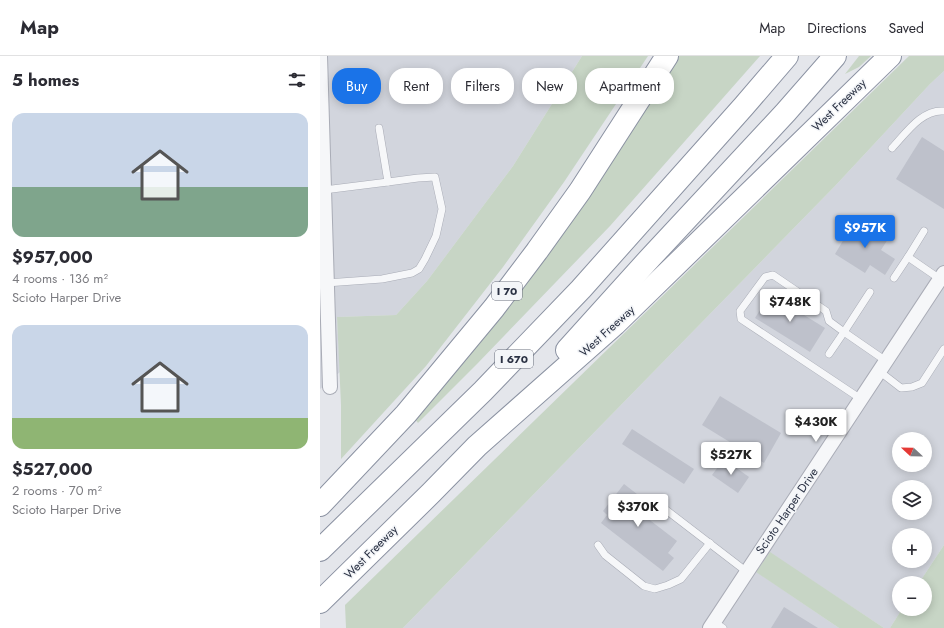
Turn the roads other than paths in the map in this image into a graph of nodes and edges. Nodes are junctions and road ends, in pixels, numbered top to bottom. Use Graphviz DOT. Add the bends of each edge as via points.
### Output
graph roads {
  1 [pos="320,56"];
  2 [pos="667,56"];
  3 [pos="787,56"];
  4 [pos="835,56"];
  5 [pos="890,56"];
  6 [pos="320,78"];
  7 [pos="944,111"];
  8 [pos="379,128"];
  9 [pos="892,148"];
  10 [pos="321,151"];
  11 [pos="388,182"];
  12 [pos="324,190"];
  13 [pos="322,228"];
  14 [pos="924,231"];
  15 [pos="908,257"];
  16 [pos="942,276"];
  17 [pos="894,278"];
  18 [pos="326,283"];
  19 [pos="870,292"];
  20 [pos="844,332"];
  21 [pos="944,349"];
  22 [pos="829,354"];
  23 [pos="883,366"];
  24 [pos="325,373"];
  25 [pos="330,387"];
  26 [pos="861,399"];
  27 [pos="477,446"];
  28 [pos="320,505"];
  29 [pos="661,506"];
  30 [pos="710,543"];
  31 [pos="598,545"];
  32 [pos="320,550"];
  33 [pos="747,572"];
  34 [pos="320,602"];
  35 [pos="715,626"];
  1 -- 6 [label="street"];
  2 -- 28 [label="highway, I 70" via="580,192 494,308 406,414"];
  3 -- 32 [label="highway, I 670" via="581,289 483,391"];
  4 -- 27 [label="highway, I 670"];
  5 -- 27 [label="highway, West Freeway" via="615,324"];
  6 -- 10 [label="street"];
  7 -- 9 [label="lane" via="939,110 918,120"];
  8 -- 11 [label="lane"];
  10 -- 12 [label="street"];
  11 -- 12 [label="lane"];
  11 -- 18 [label="lane" via="435,177 442,209 436,236 419,269 382,279"];
  12 -- 13 [label="street"];
  13 -- 18 [label="street"];
  14 -- 15 [label="lane"];
  15 -- 16 [label="lane"];
  15 -- 17 [label="lane"];
  16 -- 23 [label="street, Scioto Harper Drive"];
  18 -- 24 [label="street"];
  19 -- 20 [label="lane"];
  20 -- 22 [label="lane"];
  20 -- 23 [label="lane"];
  20 -- 26 [label="lane" via="829,322 826,311 773,276 765,277 740,311 741,319"];
  21 -- 23 [label="lane" via="922,383 912,387 901,388"];
  23 -- 26 [label="street, Scioto Harper Drive"];
  24 -- 25 [label="street"];
  26 -- 33 [label="street, Scioto Harper Drive"];
  27 -- 34 [label="highway, West Freeway"];
  29 -- 30 [label="lane"];
  30 -- 31 [label="lane" via="681,579 655,589 644,586 605,555"];
  30 -- 33 [label="lane"];
  33 -- 35 [label="street, Scioto Harper Drive"];
}
